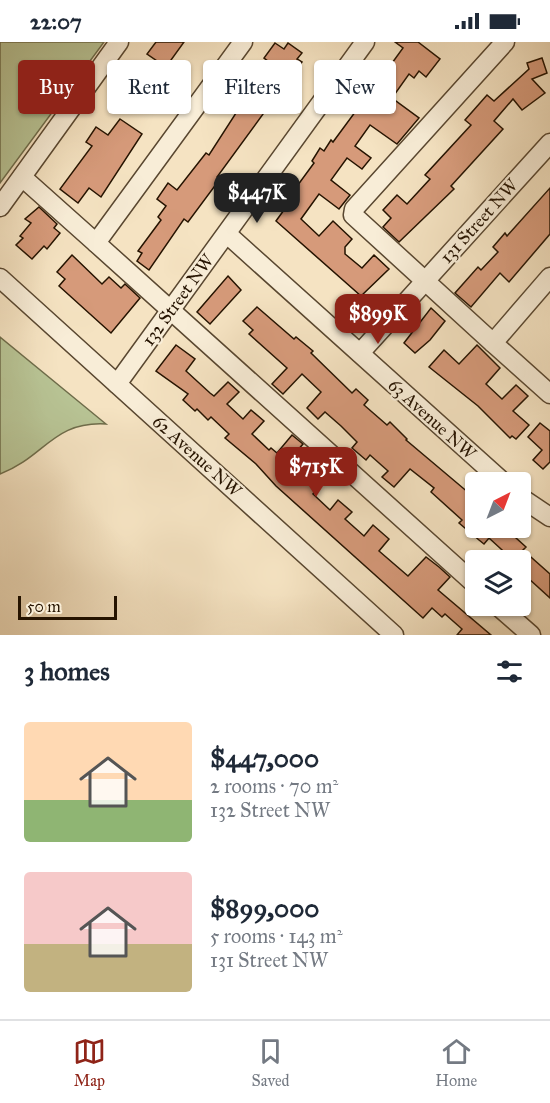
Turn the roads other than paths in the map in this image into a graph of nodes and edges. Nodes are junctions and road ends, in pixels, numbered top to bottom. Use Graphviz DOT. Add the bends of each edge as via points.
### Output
graph roads {
  1 [pos="119,42"];
  2 [pos="243,42"];
  3 [pos="365,42"];
  4 [pos="505,42"];
  5 [pos="550,143"];
  6 [pos="22,177"];
  7 [pos="0,207"];
  8 [pos="227,234"];
  9 [pos="96,243"];
  10 [pos="0,278"];
  11 [pos="550,278"];
  12 [pos="425,281"];
  13 [pos="170,310"];
  14 [pos="493,343"];
  15 [pos="360,353"];
  16 [pos="117,384"];
  17 [pos="550,394"];
  18 [pos="492,472"];
  19 [pos="531,504"];
  20 [pos="550,517"];
  21 [pos="465,575"];
  22 [pos="509,616"];
  23 [pos="394,635"];
  24 [pos="531,635"];
  1 -- 6 [label="street"];
  2 -- 9 [label="street"];
  3 -- 8 [label="street, 132 Street NW"];
  4 -- 12 [label="street" via="354,209 353,215"];
  5 -- 12 [label="street, 131 Street NW"];
  6 -- 7 [label="street"];
  6 -- 9 [label="street"];
  8 -- 13 [label="street, 132 Street NW"];
  8 -- 15 [label="street, 63 Avenue NW"];
  9 -- 13 [label="street"];
  10 -- 16 [label="street, 62 Avenue NW"];
  11 -- 14 [label="street"];
  12 -- 14 [label="street"];
  12 -- 15 [label="street, 131 Street NW"];
  13 -- 16 [label="street, 132 Street NW"];
  13 -- 21 [label="street"];
  14 -- 17 [label="street"];
  15 -- 18 [label="street, 63 Avenue NW"];
  16 -- 23 [label="street, 62 Avenue NW"];
  19 -- 20 [label="street"];
  22 -- 24 [label="street"];
}
